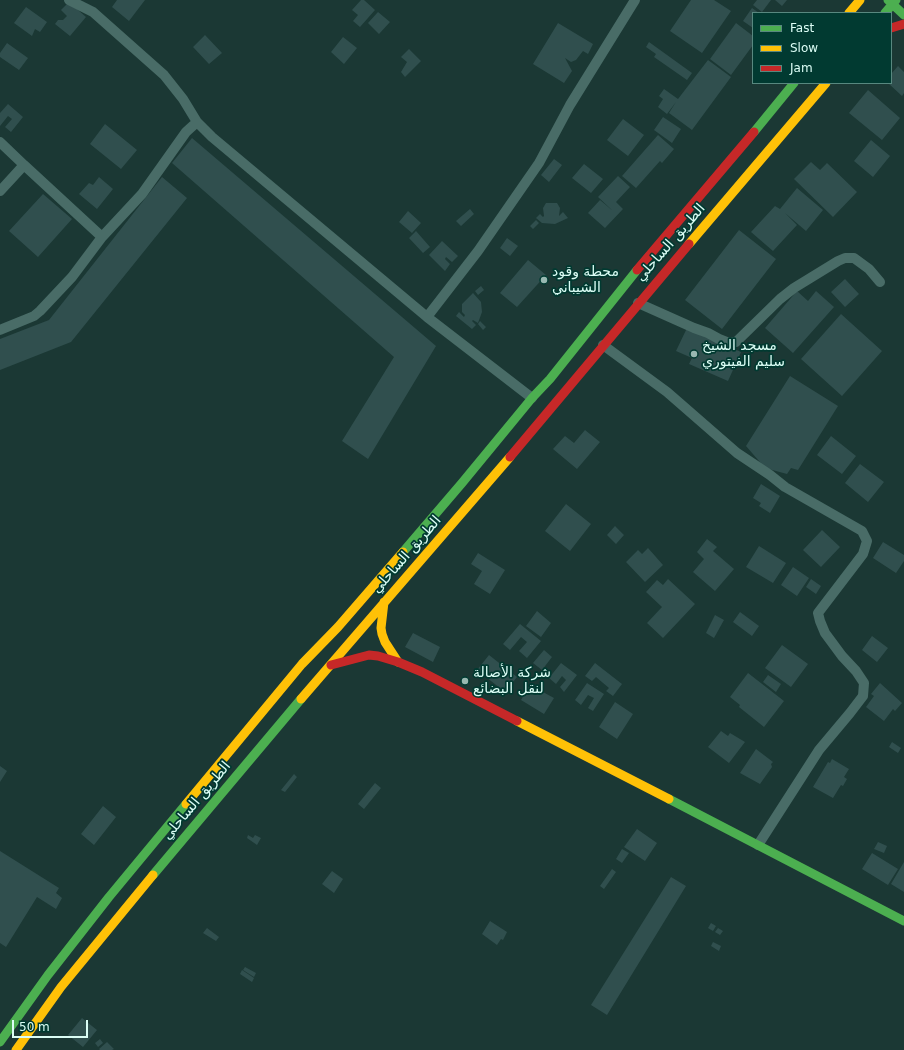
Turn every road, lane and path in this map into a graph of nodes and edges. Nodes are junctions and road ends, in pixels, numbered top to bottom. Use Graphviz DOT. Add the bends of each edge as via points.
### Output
graph roads {
  1 [pos="70,0"];
  2 [pos="635,0"];
  3 [pos="860,0"];
  4 [pos="892,2"];
  5 [pos="844,11"];
  6 [pos="886,12"];
  7 [pos="904,15"];
  8 [pos="904,24"];
  9 [pos="892,28"];
  10 [pos="793,84"];
  11 [pos="825,84"];
  12 [pos="197,122"];
  13 [pos="0,142"];
  14 [pos="24,165"];
  15 [pos="0,191"];
  16 [pos="102,237"];
  17 [pos="880,282"];
  18 [pos="638,303"];
  19 [pos="426,317"];
  20 [pos="0,330"];
  21 [pos="602,345"];
  22 [pos="532,398"];
  23 [pos="470,489"];
  24 [pos="384,602"];
  25 [pos="398,662"];
  26 [pos="331,665"];
  27 [pos="758,845"];
  28 [pos="904,921"];
  29 [pos="0,1042"];
  30 [pos="16,1050"];
  1 -- 12 [label="street" via="93,12 164,75"];
  2 -- 19 [label="street" via="570,105 539,163 478,251"];
  3 -- 5 [label="main road"];
  4 -- 6 [label="main road"];
  4 -- 7 [label="main road"];
  8 -- 9 [label="main road"];
  10 -- 22 [label="main road, الطريق الساحلي"];
  11 -- 18 [label="main road, الطريق الساحلي"];
  12 -- 16 [label="street" via="186,132 142,194"];
  12 -- 19 [label="street"];
  13 -- 14 [label="street"];
  14 -- 15 [label="street"];
  14 -- 16 [label="street"];
  16 -- 20 [label="street" via="72,277 34,316"];
  17 -- 18 [label="street" via="869,269 854,258 845,258 794,288 736,342 729,343"];
  18 -- 21 [label="main road, الطريق الساحلي"];
  19 -- 22 [label="street"];
  21 -- 23 [label="main road, الطريق الساحلي"];
  21 -- 27 [label="street" via="667,392 738,454 785,486 862,531 867,541 863,554 818,613 825,633 864,683 862,696 819,750"];
  22 -- 23 [label="main road, الطريق الساحلي"];
  23 -- 24 [label="main road, الطريق الساحلي"];
  23 -- 29 [label="main road, الطريق الساحلي" via="302,664 109,897"];
  24 -- 25 [label="main road" via="382,634"];
  24 -- 26 [label="main road, الطريق الساحلي"];
  25 -- 26 [label="main road" via="369,655"];
  25 -- 27 [label="main road"];
  26 -- 30 [label="main road, الطريق الساحلي" via="110,925"];
  27 -- 28 [label="main road"];
}
